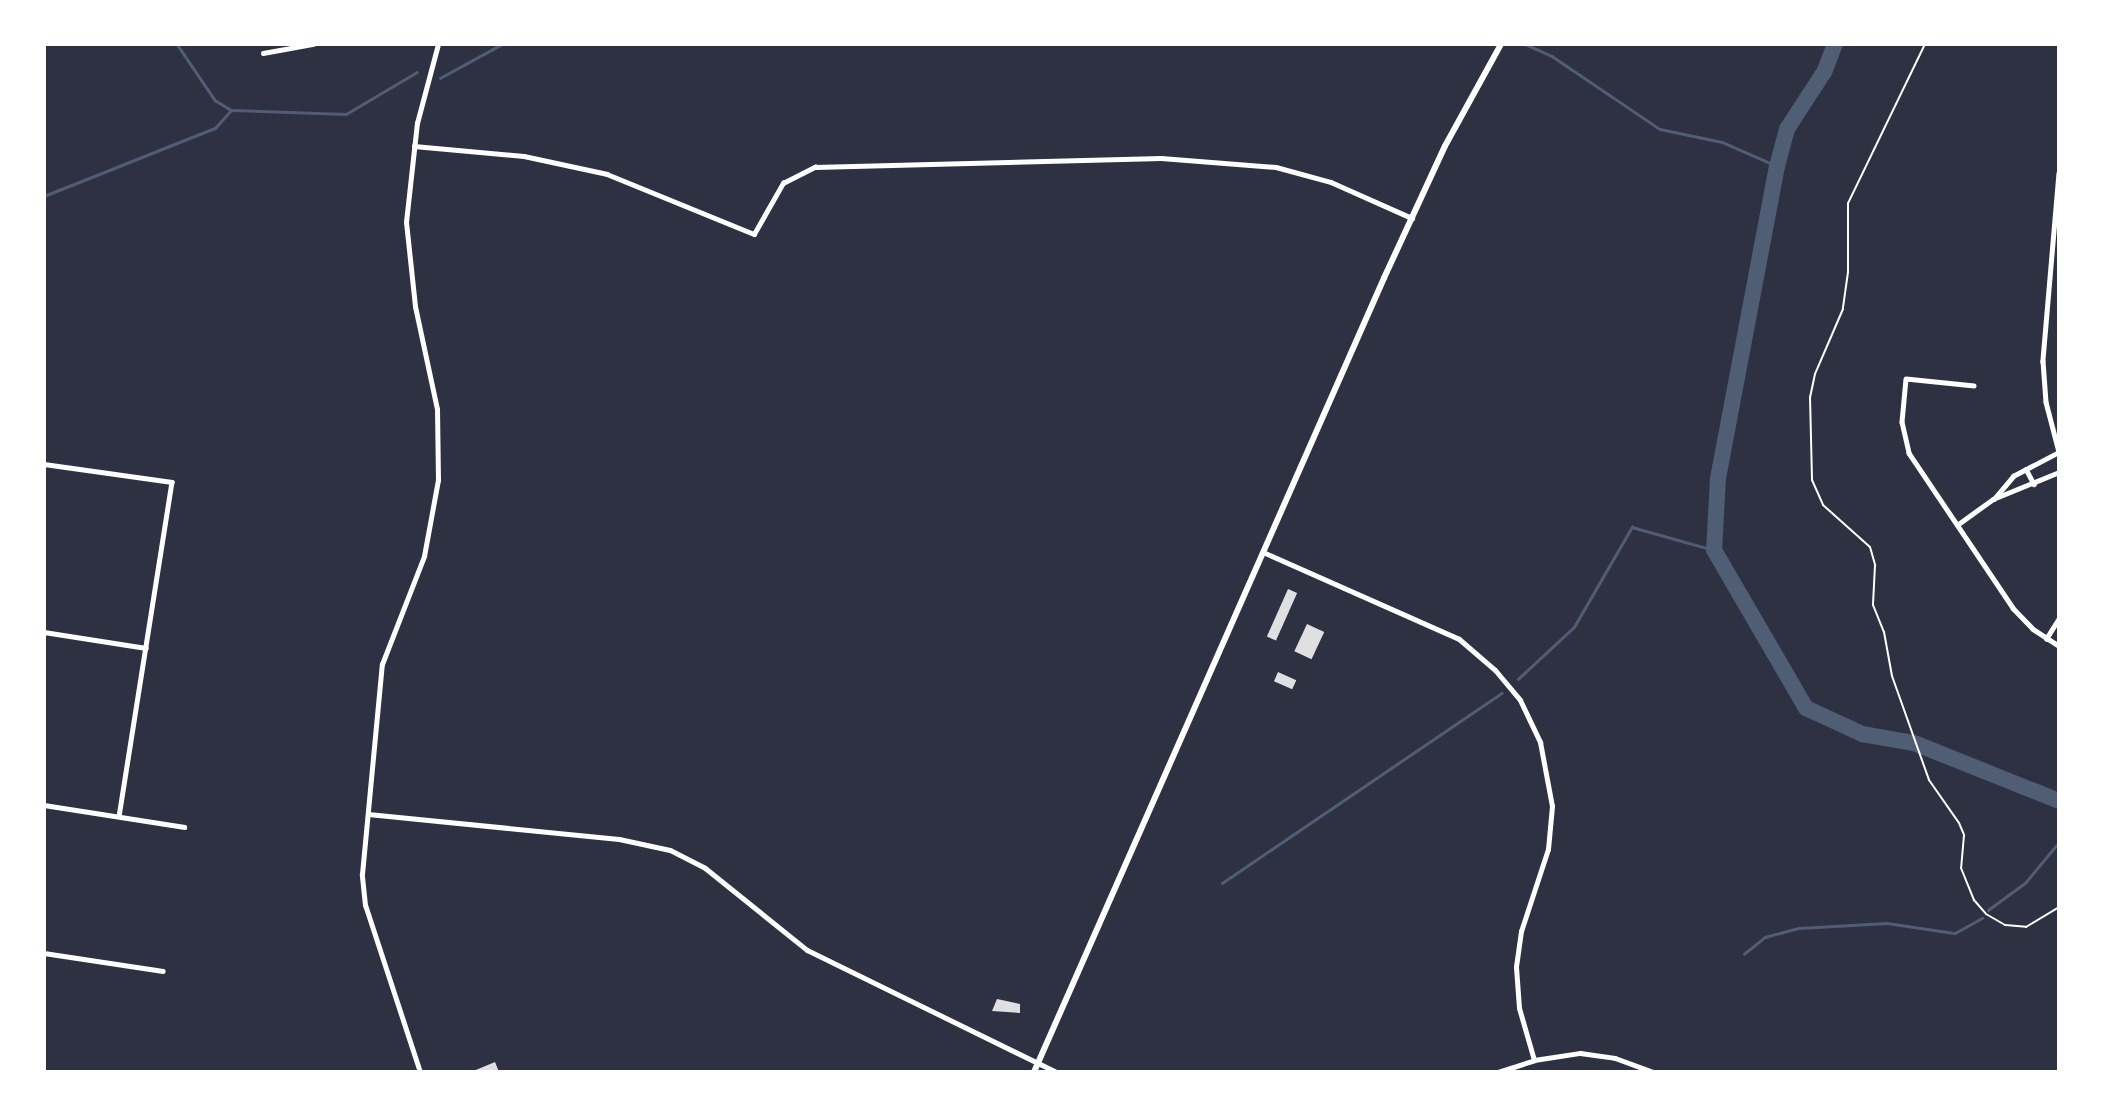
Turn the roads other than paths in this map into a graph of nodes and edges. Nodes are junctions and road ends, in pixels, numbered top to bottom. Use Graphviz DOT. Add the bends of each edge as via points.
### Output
graph roads {
  1 [pos="313,44"];
  2 [pos="438,44"];
  3 [pos="1501,44"];
  4 [pos="263,53"];
  5 [pos="414,146"];
  6 [pos="2059,173"];
  7 [pos="1412,218"];
  8 [pos="1973,386"];
  9 [pos="2059,452"];
  10 [pos="44,464"];
  11 [pos="2026,469"];
  12 [pos="2059,472"];
  13 [pos="2034,484"];
  14 [pos="1993,499"];
  15 [pos="1957,525"];
  16 [pos="1265,553"];
  17 [pos="2059,618"];
  18 [pos="44,632"];
  19 [pos="2046,639"];
  20 [pos="2059,646"];
  21 [pos="146,648"];
  22 [pos="44,805"];
  23 [pos="368,814"];
  24 [pos="119,816"];
  25 [pos="184,827"];
  26 [pos="44,953"];
  27 [pos="163,971"];
  28 [pos="1534,1060"];
  29 [pos="1038,1064"];
  30 [pos="420,1072"];
  31 [pos="1034,1072"];
  32 [pos="1056,1072"];
  33 [pos="1498,1072"];
  34 [pos="1653,1072"];
  1 -- 4 [label="street"];
  2 -- 5 [label="street"];
  3 -- 7 [label="main road"];
  5 -- 7 [label="street" via="524,156 607,174 754,234 773,193 794,175 815,167 1161,158 1251,163 1300,173"];
  5 -- 23 [label="street" via="407,193 407,250 437,409 438,480 424,556 382,664"];
  6 -- 9 [label="street" via="2043,361 2046,402"];
  7 -- 16 [label="main road"];
  8 -- 15 [label="street" via="1906,379 1902,422 1909,453"];
  9 -- 11 [label="street"];
  10 -- 21 [label="street" via="172,482"];
  11 -- 13 [label="street"];
  11 -- 14 [label="street" via="2007,481"];
  12 -- 13 [label="street"];
  13 -- 14 [label="street"];
  14 -- 15 [label="street"];
  15 -- 19 [label="street" via="2013,608"];
  16 -- 28 [label="street" via="1459,639 1495,670 1520,700 1546,763 1552,806 1548,849 1521,931 1516,967 1519,1008"];
  16 -- 29 [label="main road"];
  17 -- 19 [label="street"];
  18 -- 21 [label="street"];
  19 -- 20 [label="street"];
  21 -- 24 [label="street"];
  22 -- 24 [label="street"];
  23 -- 29 [label="street" via="619,839 670,850 705,868 807,950"];
  23 -- 30 [label="street" via="364,899"];
  24 -- 25 [label="street"];
  26 -- 27 [label="street"];
  28 -- 33 [label="street"];
  28 -- 34 [label="street" via="1597,1055"];
  29 -- 31 [label="main road"];
  29 -- 32 [label="street"];
}
